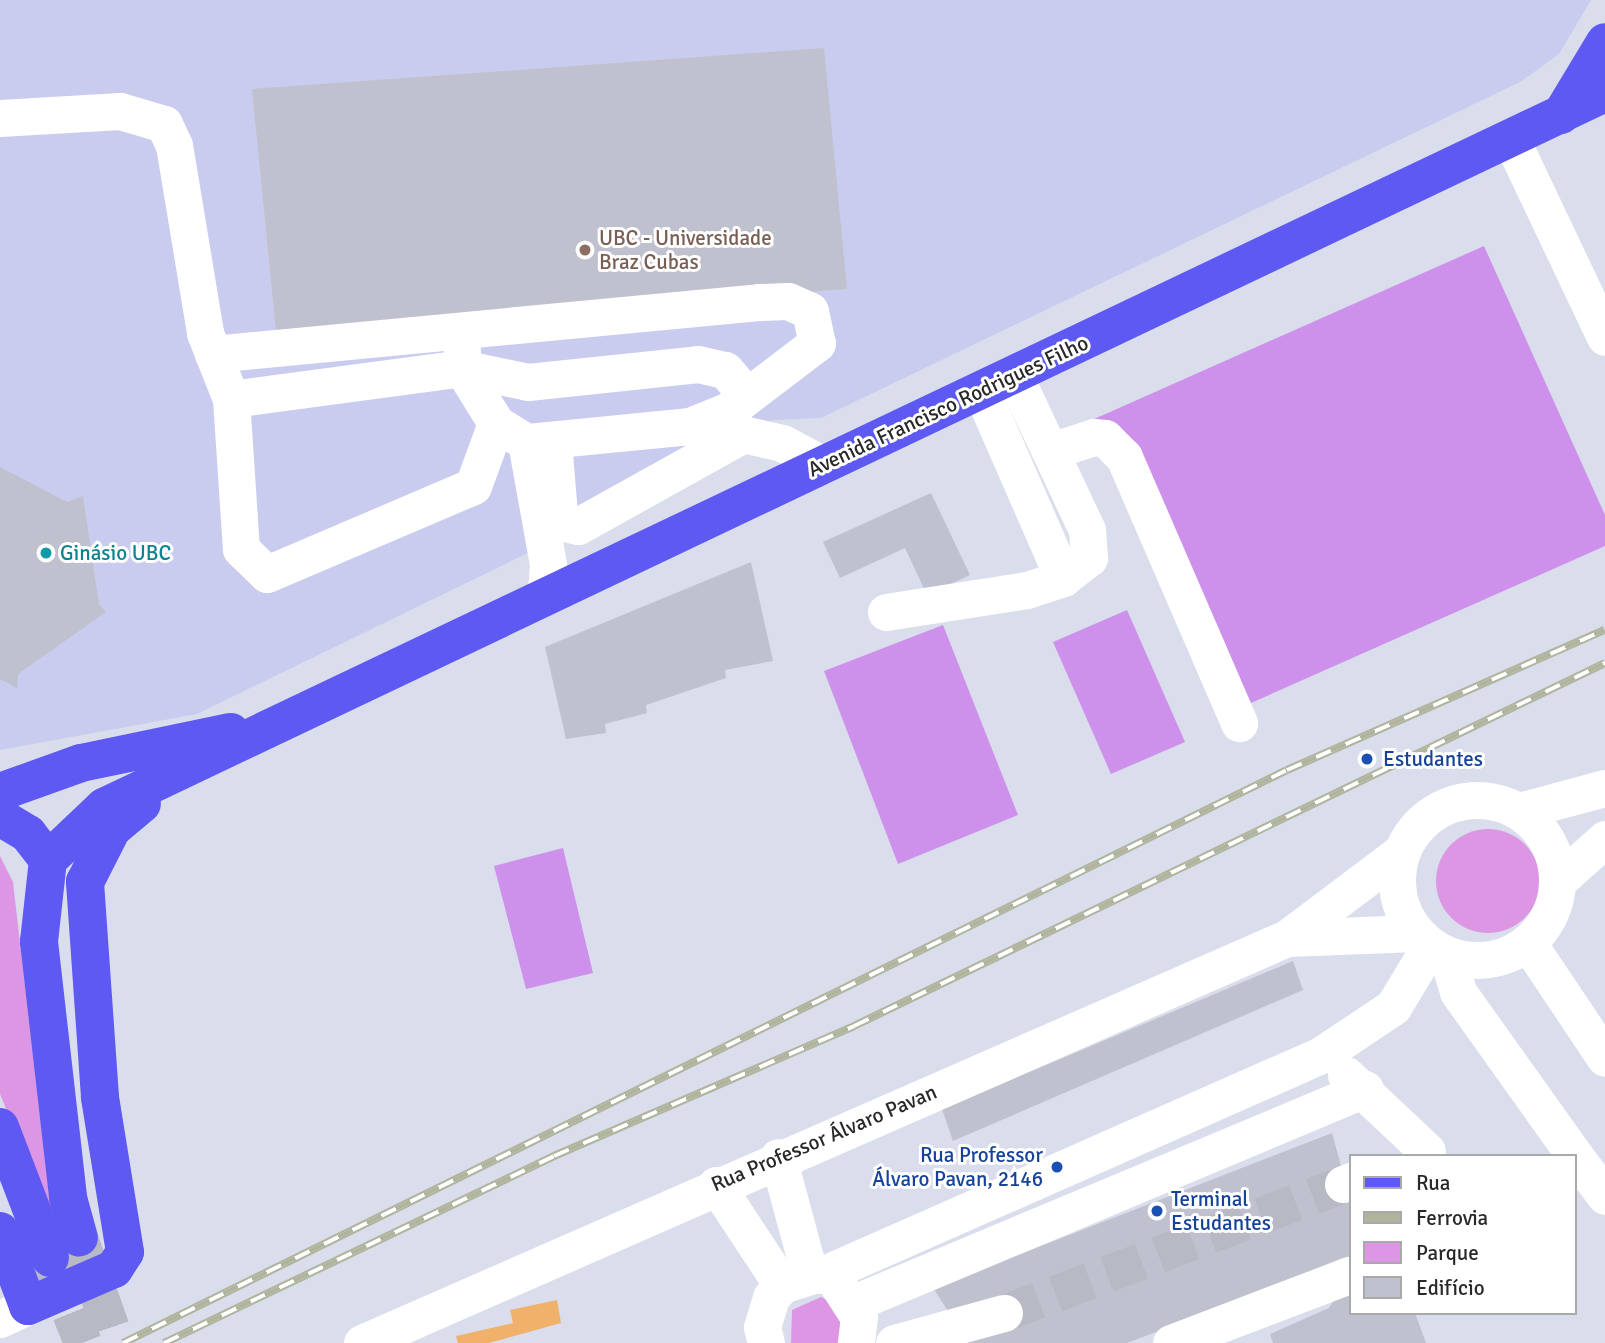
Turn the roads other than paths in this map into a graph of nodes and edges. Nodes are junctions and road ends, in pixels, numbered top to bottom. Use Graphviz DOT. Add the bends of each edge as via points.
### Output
graph roads {
  1 [pos="1605,42"];
  2 [pos="1605,93"];
  3 [pos="1561,114"];
  4 [pos="0,118"];
  5 [pos="1511,139"];
  6 [pos="462,328"];
  7 [pos="1605,337"];
  8 [pos="213,354"];
  9 [pos="462,368"];
  10 [pos="997,383"];
  11 [pos="747,395"];
  12 [pos="231,399"];
  13 [pos="496,423"];
  14 [pos="539,443"];
  15 [pos="1050,451"];
  16 [pos="824,465"];
  17 [pos="1063,578"];
  18 [pos="546,596"];
  19 [pos="886,612"];
  20 [pos="291,718"];
  21 [pos="1240,723"];
  22 [pos="177,777"];
  23 [pos="1605,788"];
  24 [pos="0,792"];
  25 [pos="1518,811"];
  26 [pos="0,817"];
  27 [pos="1605,839"];
  28 [pos="1401,852"];
  29 [pos="48,860"];
  30 [pos="1558,881"];
  31 [pos="1287,938"];
  32 [pos="1528,943"];
  33 [pos="1431,945"];
  34 [pos="1321,1055"];
  35 [pos="1605,1058"];
  36 [pos="1365,1089"];
  37 [pos="0,1127"];
  38 [pos="1424,1154"];
  39 [pos="1574,1154"];
  40 [pos="778,1157"];
  41 [pos="1577,1159"];
  42 [pos="716,1185"];
  43 [pos="1605,1196"];
  44 [pos="0,1231"];
  45 [pos="1349,1275"];
  46 [pos="805,1279"];
  47 [pos="854,1303"];
  48 [pos="14,1313"];
  49 [pos="1004,1313"];
  50 [pos="362,1343"];
  51 [pos="766,1343"];
  52 [pos="856,1343"];
  53 [pos="894,1343"];
  54 [pos="1171,1343"];
  1 -- 3 [label="main road"];
  2 -- 3 [label="main road, Avenida Francisco Rodrigues Filho"];
  3 -- 5 [label="main road, Avenida Francisco Rodrigues Filho"];
  4 -- 8 [label="street" via="120,111 164,124 174,145"];
  5 -- 7 [label="street"];
  5 -- 10 [label="main road, Avenida Francisco Rodrigues Filho"];
  6 -- 8 [label="street"];
  6 -- 9 [label="street"];
  6 -- 11 [label="street" via="759,302 788,301 810,312 817,343"];
  8 -- 12 [label="street"];
  9 -- 11 [label="street" via="528,382 698,364 724,370"];
  9 -- 12 [label="street"];
  9 -- 13 [label="street"];
  10 -- 15 [label="street"];
  10 -- 16 [label="main road, Avenida Francisco Rodrigues Filho"];
  10 -- 17 [label="street"];
  11 -- 14 [label="street" via="690,426"];
  12 -- 13 [label="street" via="241,549 267,575 473,485"];
  13 -- 14 [label="street"];
  14 -- 16 [label="street" via="559,514 578,526 743,434 782,443"];
  14 -- 18 [label="street"];
  15 -- 17 [label="street" via="1091,546 1089,558"];
  15 -- 21 [label="street" via="1094,437 1105,438 1124,457"];
  16 -- 18 [label="main road, Avenida Francisco Rodrigues Filho"];
  17 -- 19 [label="street"];
  18 -- 20 [label="main road, Avenida Francisco Rodrigues Filho"];
  20 -- 22 [label="main road, Avenida Francisco Rodrigues Filho"];
  20 -- 24 [label="main road, Avenida Francisco Rodrigues Filho" via="81,763"];
  22 -- 29 [label="main road, Avenida Francisco Rodrigues Filho" via="104,807"];
  22 -- 48 [label="main road" via="112,829 85,882 100,1097 125,1252 114,1269"];
  23 -- 25 [label="street"];
  25 -- 28 [label="street" via="1492,801 1446,807 1416,827"];
  25 -- 30 [label="street" via="1548,841"];
  26 -- 29 [label="main road" via="27,834"];
  27 -- 30 [label="street"];
  28 -- 31 [label="street, Rua Professor Álvaro Pavan"];
  28 -- 33 [label="street" via="1399,899"];
  29 -- 37 [label="main road" via="39,942 68,1198 64,1248"];
  30 -- 32 [label="street" via="1554,905"];
  31 -- 33 [label="street, Rua Professor Álvaro Pavan"];
  31 -- 40 [label="street, Rua Professor Álvaro Pavan"];
  32 -- 33 [label="street" via="1503,956 1475,960"];
  32 -- 35 [label="street"];
  33 -- 34 [label="street" via="1393,1007"];
  33 -- 39 [label="street" via="1458,992"];
  34 -- 36 [label="street"];
  34 -- 46 [label="street"];
  36 -- 38 [label="street"];
  36 -- 47 [label="street"];
  40 -- 42 [label="street, Rua Professor Álvaro Pavan"];
  40 -- 46 [label="street"];
  41 -- 43 [label="street"];
  42 -- 46 [label="street"];
  42 -- 50 [label="street, Rua Professor Álvaro Pavan"];
  44 -- 48 [label="main road"];
  45 -- 54 [label="street"];
  46 -- 47 [label="street"];
  46 -- 51 [label="street" via="764,1311"];
  47 -- 52 [label="street"];
  49 -- 53 [label="street"];
}
